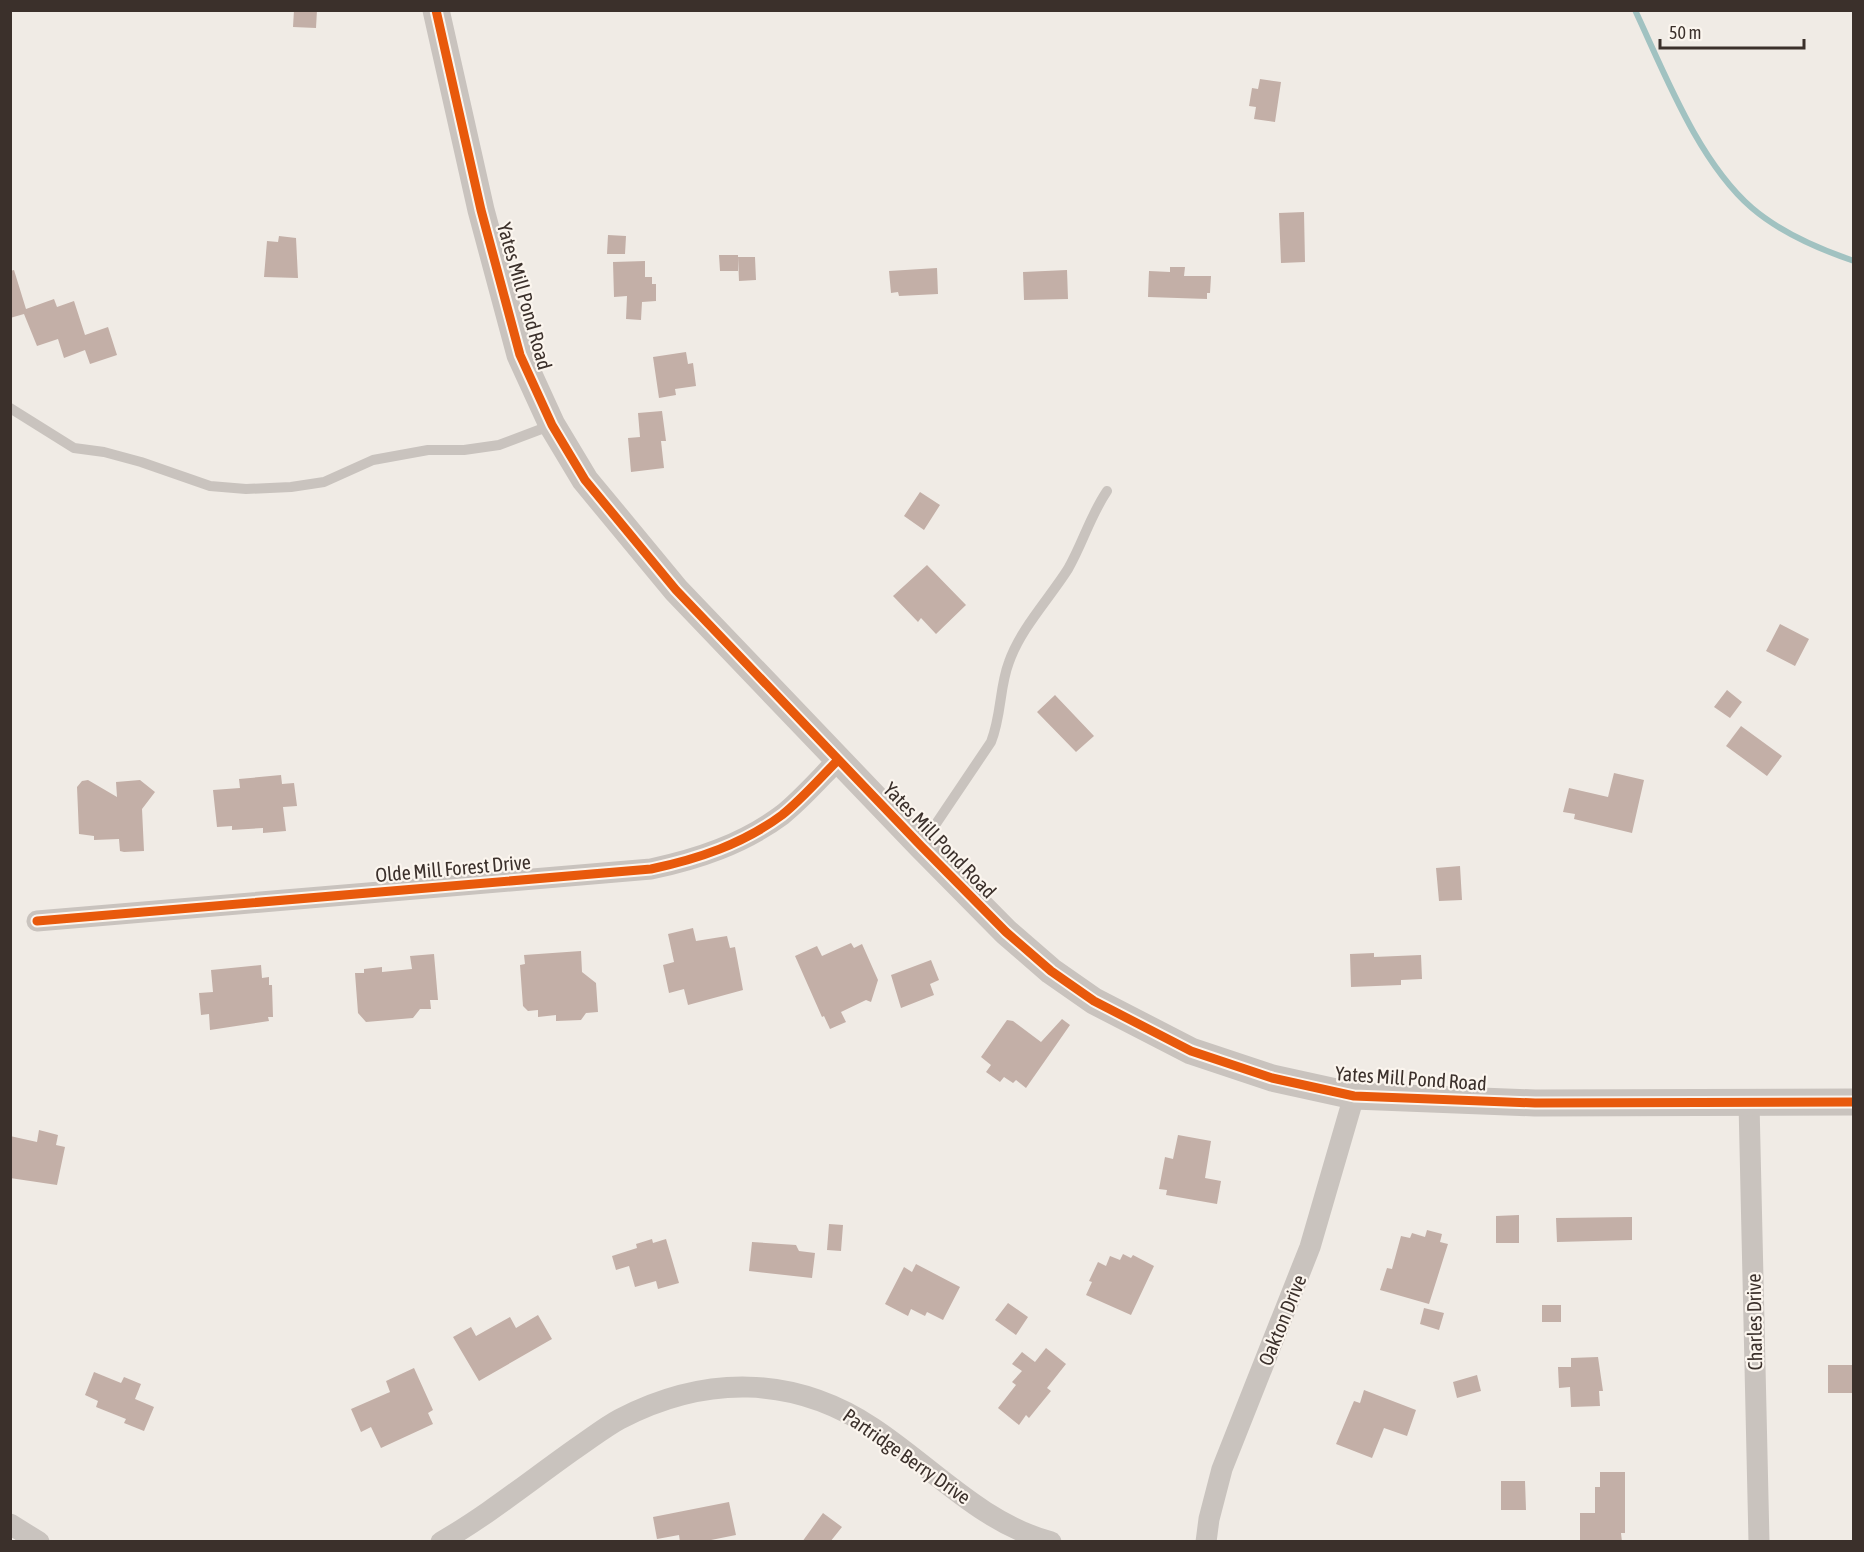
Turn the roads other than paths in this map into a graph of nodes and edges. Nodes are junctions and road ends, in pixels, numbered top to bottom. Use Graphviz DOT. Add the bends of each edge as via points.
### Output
graph roads {
  1 [pos="436,10"];
  2 [pos="10,408"];
  3 [pos="552,425"];
  4 [pos="1107,491"];
  5 [pos="838,760"];
  6 [pos="921,846"];
  7 [pos="38,921"];
  8 [pos="1354,1096"];
  9 [pos="1854,1102"];
  10 [pos="1749,1103"];
  11 [pos="10,1524"];
  12 [pos="39,1542"];
  13 [pos="441,1542"];
  14 [pos="1051,1542"];
  15 [pos="1206,1542"];
  16 [pos="1759,1542"];
  1 -- 3 [label="street, Yates Mill Pond Road" via="514,336"];
  2 -- 3 [label="lane" via="74,448 141,462 210,486 246,489 324,482 374,460 428,450 499,445"];
  3 -- 5 [label="street, Yates Mill Pond Road" via="585,480 646,558"];
  4 -- 6 [label="lane" via="1093,512 1069,567 1015,647 992,742"];
  5 -- 6 [label="street, Yates Mill Pond Road"];
  5 -- 7 [label="street, Olde Mill Forest Drive" via="783,814 756,832 712,852 651,869"];
  6 -- 8 [label="street, Yates Mill Pond Road" via="1006,932 1094,1001 1191,1052 1272,1078"];
  8 -- 10 [label="street, Yates Mill Pond Road" via="1524,1103"];
  8 -- 15 [label="street, Oakton Drive" via="1310,1247 1222,1469"];
  9 -- 10 [label="street, Yates Mill Pond Road"];
  10 -- 16 [label="street, Charles Drive"];
  11 -- 12 [label="street"];
  13 -- 14 [label="street, Partridge Berry Drive" via="619,1419 673,1395 747,1386 791,1391 832,1404 874,1428 974,1504"];
}
